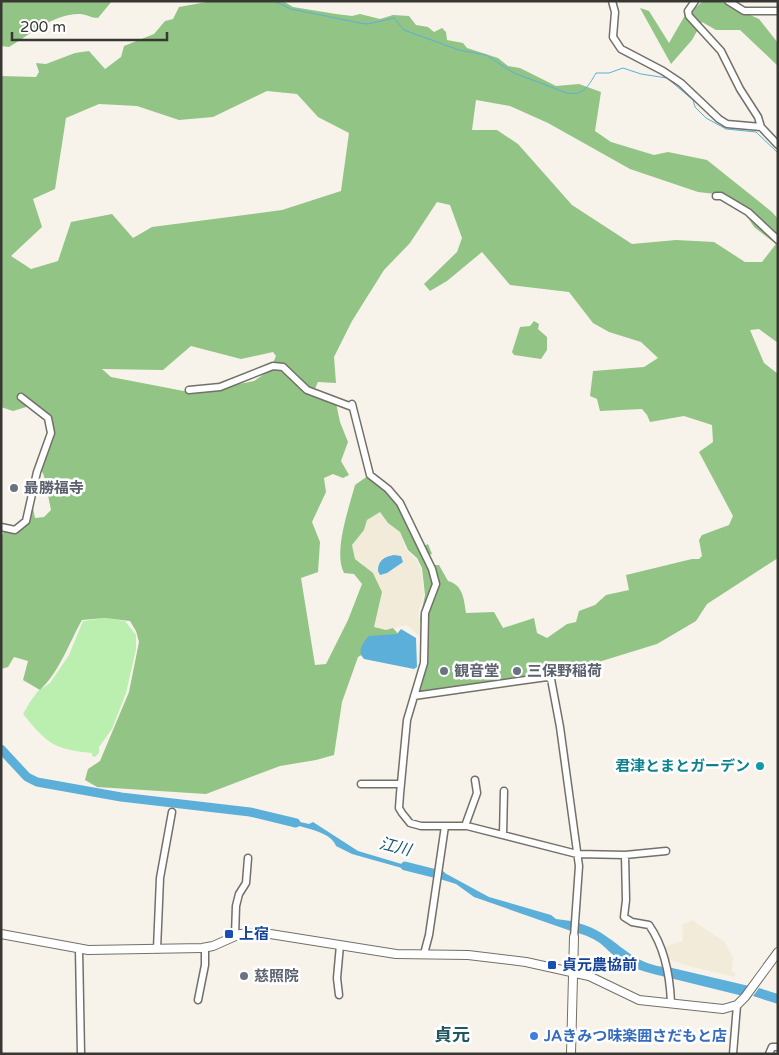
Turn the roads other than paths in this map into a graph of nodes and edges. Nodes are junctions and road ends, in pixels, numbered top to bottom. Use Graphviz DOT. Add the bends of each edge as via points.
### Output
graph roads {
  1 [pos="612,1"];
  2 [pos="694,1"];
  3 [pos="728,1"];
  4 [pos="778,11"];
  5 [pos="760,127"];
  6 [pos="778,144"];
  7 [pos="716,196"];
  8 [pos="778,240"];
  9 [pos="189,390"];
  10 [pos="21,397"];
  11 [pos="1,527"];
  12 [pos="414,696"];
  13 [pos="475,780"];
  14 [pos="361,784"];
  15 [pos="401,784"];
  16 [pos="504,791"];
  17 [pos="172,812"];
  18 [pos="445,826"];
  19 [pos="465,826"];
  20 [pos="503,835"];
  21 [pos="666,851"];
  22 [pos="577,854"];
  23 [pos="624,855"];
  24 [pos="248,858"];
  25 [pos="1,934"];
  26 [pos="236,936"];
  27 [pos="574,937"];
  28 [pos="340,944"];
  29 [pos="205,948"];
  30 [pos="79,949"];
  31 [pos="157,949"];
  32 [pos="778,952"];
  33 [pos="424,954"];
  34 [pos="572,972"];
  35 [pos="339,995"];
  36 [pos="198,1000"];
  37 [pos="671,1003"];
  38 [pos="737,1004"];
  39 [pos="778,1047"];
  40 [pos="81,1054"];
  41 [pos="571,1054"];
  42 [pos="732,1054"];
  43 [pos="769,1054"];
  1 -- 5 [label="street" via="615,12 613,37 620,49 681,83 727,124"];
  2 -- 5 [label="street" via="689,7 689,16 721,51 758,117"];
  3 -- 4 [label="street" via="744,11"];
  5 -- 6 [label="street"];
  7 -- 8 [label="street" via="748,212"];
  9 -- 12 [label="street" via="220,387 273,366 282,367 307,390 352,406 370,475 400,503 435,577 435,590 424,622 424,664"];
  10 -- 11 [label="street" via="48,418 50,433 26,521 15,530"];
  12 -- 15 [label="street" via="407,720"];
  12 -- 22 [label="street" via="546,677 551,680"];
  13 -- 19 [label="street" via="477,793"];
  14 -- 15 [label="street"];
  15 -- 18 [label="street" via="399,808 410,824"];
  16 -- 20 [label="street"];
  17 -- 31 [label="street" via="160,878"];
  18 -- 19 [label="street"];
  18 -- 33 [label="street"];
  19 -- 20 [label="street"];
  20 -- 22 [label="street"];
  21 -- 23 [label="street"];
  22 -- 23 [label="street"];
  22 -- 27 [label="street"];
  23 -- 37 [label="street" via="624,917 649,925 662,949"];
  24 -- 26 [label="street" via="246,883 236,906"];
  25 -- 30 [label="street"];
  26 -- 28 [label="street" via="264,933"];
  26 -- 29 [label="street"];
  27 -- 34 [label="street"];
  28 -- 33 [label="street" via="396,954"];
  28 -- 35 [label="street"];
  29 -- 31 [label="street"];
  29 -- 36 [label="street"];
  30 -- 31 [label="street"];
  30 -- 40 [label="street"];
  32 -- 38 [label="street" via="756,984"];
  33 -- 34 [label="street" via="478,956"];
  34 -- 37 [label="street" via="589,976 639,1000"];
  34 -- 41 [label="street"];
  37 -- 38 [label="street" via="723,1009"];
  38 -- 42 [label="street"];
  39 -- 43 [label="street" via="772,1047"];
}
